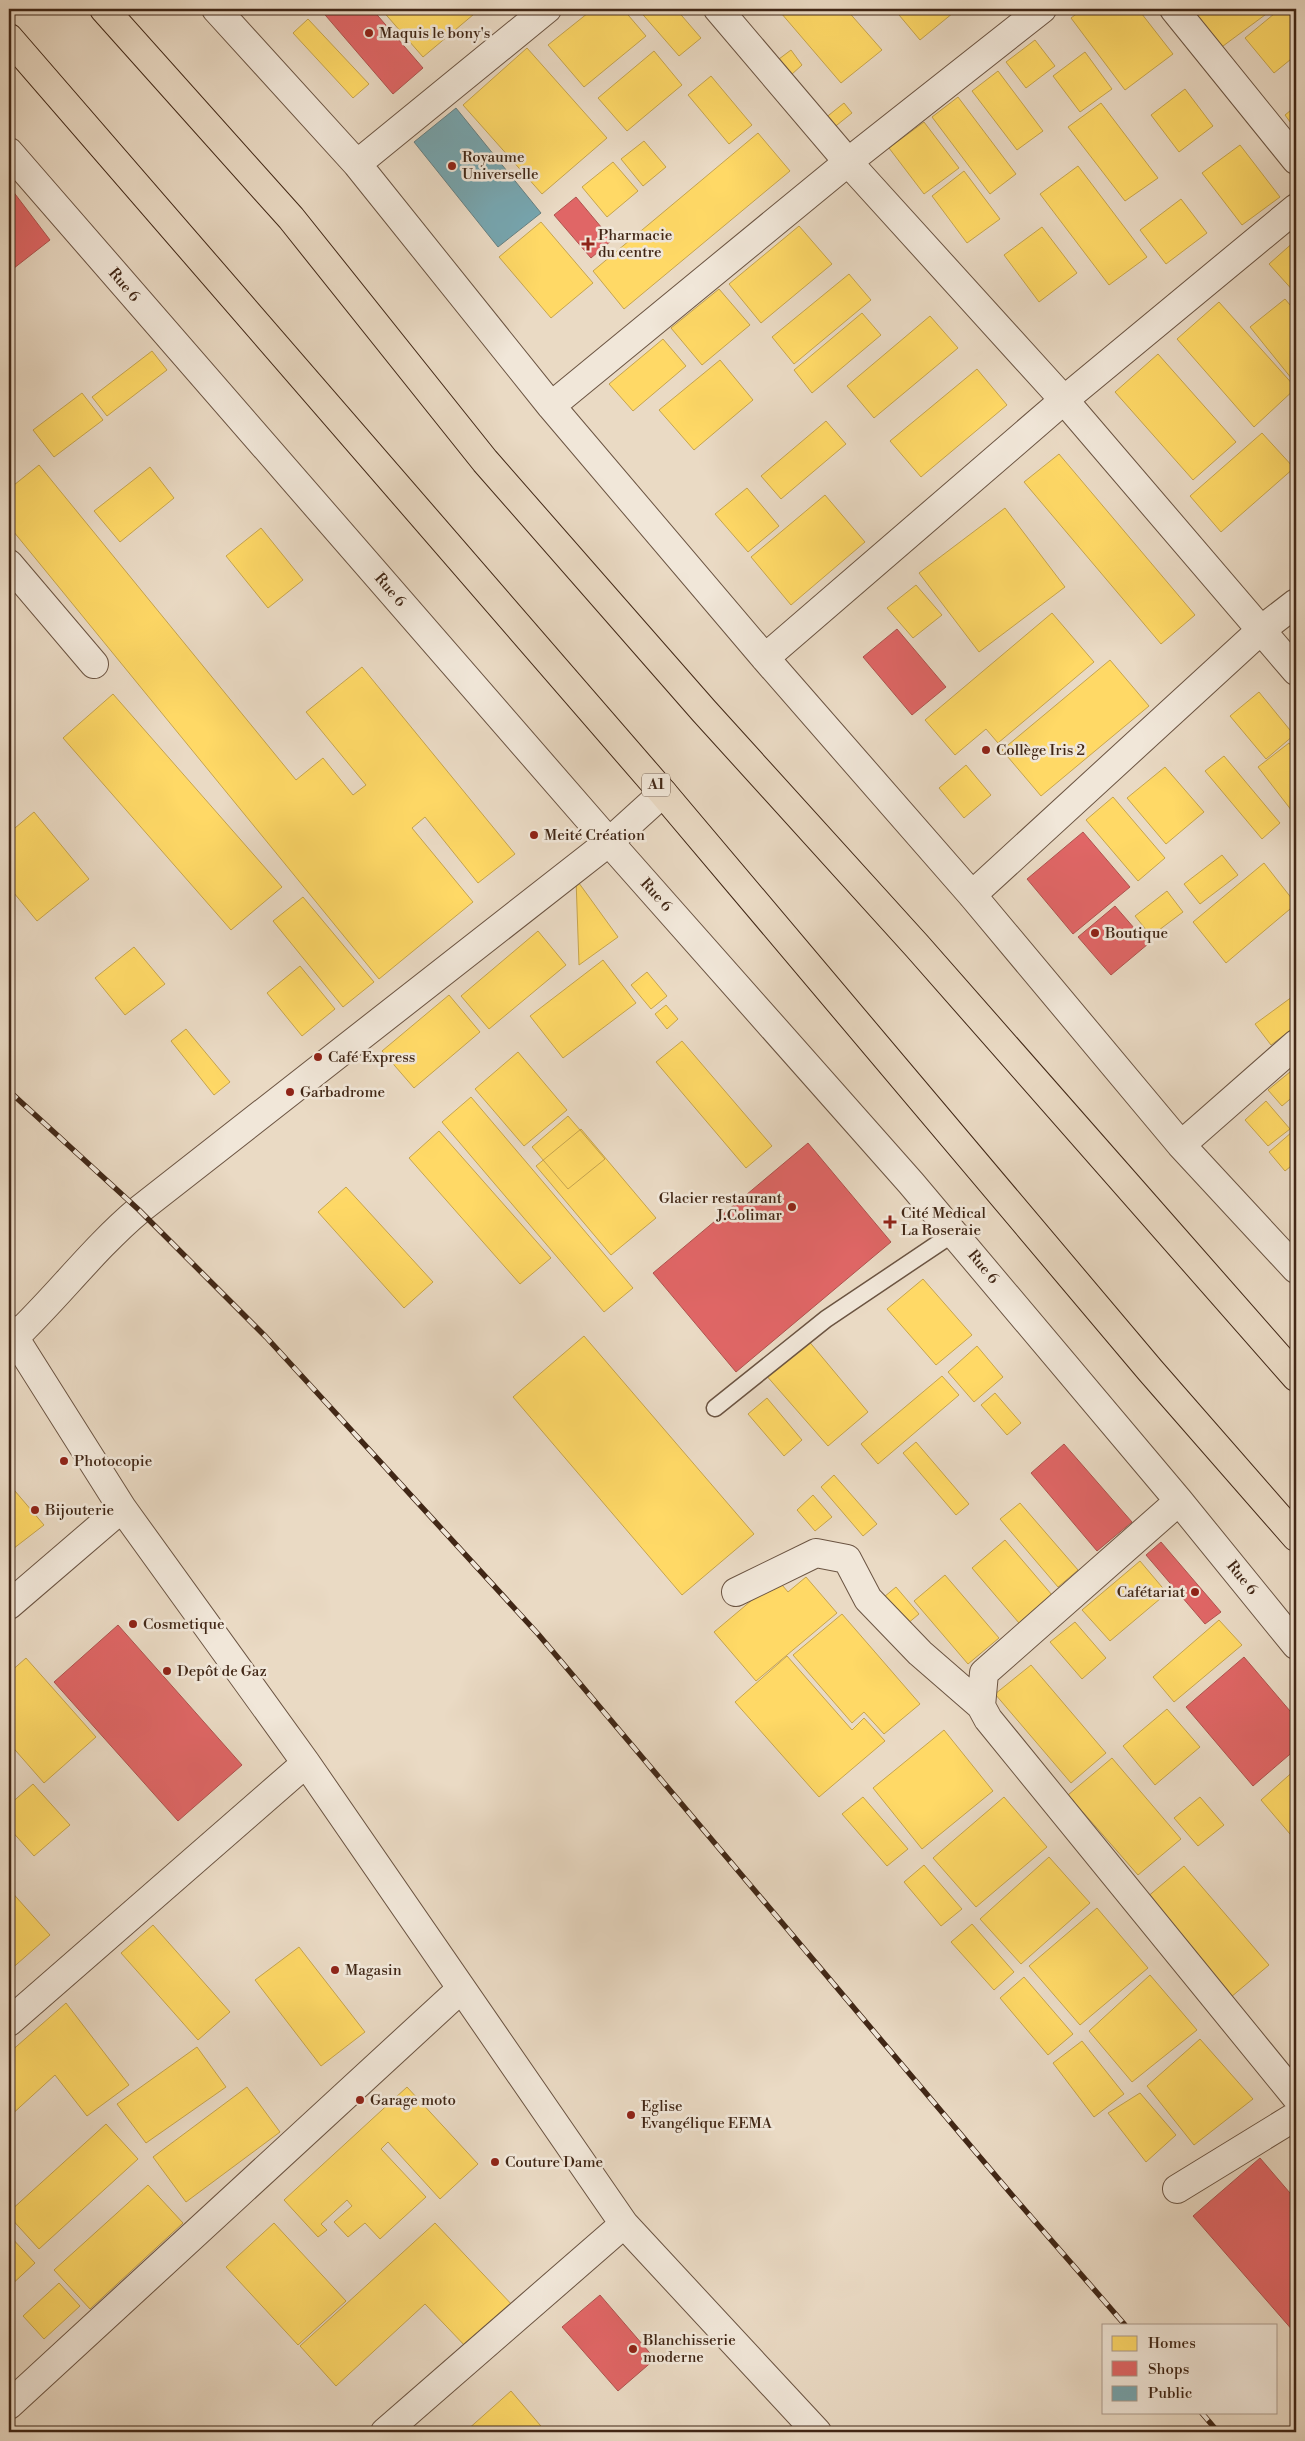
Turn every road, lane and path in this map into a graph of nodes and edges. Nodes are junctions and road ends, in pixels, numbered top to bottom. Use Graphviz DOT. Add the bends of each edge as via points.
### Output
graph roads {
  1 [pos="104,9"];
  2 [pos="216,9"];
  3 [pos="547,9"];
  4 [pos="718,9"];
  5 [pos="1042,9"];
  6 [pos="1174,9"];
  7 [pos="9,38"];
  8 [pos="9,152"];
  9 [pos="1296,160"];
  10 [pos="848,162"];
  11 [pos="357,164"];
  12 [pos="1296,208"];
  13 [pos="1064,400"];
  14 [pos="550,406"];
  15 [pos="9,564"];
  16 [pos="1296,602"];
  17 [pos="1262,630"];
  18 [pos="764,658"];
  19 [pos="94,664"];
  20 [pos="1296,671"];
  21 [pos="663,793"];
  22 [pos="610,842"];
  23 [pos="972,895"];
  24 [pos="1296,1044"];
  25 [pos="1181,1145"];
  26 [pos="954,1233"];
  27 [pos="1296,1269"];
  28 [pos="12,1333"];
  29 [pos="1296,1377"];
  30 [pos="715,1408"];
  31 [pos="1179,1500"];
  32 [pos="122,1508"];
  33 [pos="1296,1537"];
  34 [pos="736,1592"];
  35 [pos="9,1605"];
  36 [pos="1296,1645"];
  37 [pos="981,1706"];
  38 [pos="306,1763"];
  39 [pos="461,1989"];
  40 [pos="9,2022"];
  41 [pos="1296,2096"];
  42 [pos="1296,2116"];
  43 [pos="1177,2189"];
  44 [pos="624,2224"];
  45 [pos="9,2405"];
  46 [pos="811,2430"];
  47 [pos="385,2432"];
  1 -- 29 [label="main road" via="291,218 484,460"];
  2 -- 11 [label="street"];
  3 -- 11 [label="street"];
  4 -- 10 [label="street"];
  5 -- 10 [label="street"];
  6 -- 9 [label="street"];
  7 -- 21 [label="main road, A1"];
  8 -- 22 [label="street, Rue 6"];
  10 -- 13 [label="street"];
  10 -- 14 [label="street"];
  11 -- 14 [label="street"];
  12 -- 13 [label="street"];
  13 -- 17 [label="street"];
  13 -- 18 [label="street"];
  14 -- 18 [label="street"];
  15 -- 19 [label="street"];
  16 -- 17 [label="street"];
  17 -- 20 [label="street"];
  17 -- 23 [label="street"];
  18 -- 23 [label="street"];
  21 -- 22 [label="street"];
  21 -- 33 [label="main road, A1" via="1150,1370"];
  22 -- 26 [label="street, Rue 6"];
  22 -- 28 [label="street" via="139,1210 96,1250 48,1305"];
  23 -- 25 [label="street"];
  24 -- 25 [label="street"];
  25 -- 27 [label="street"];
  26 -- 30 [label="lane" via="826,1319"];
  26 -- 31 [label="street, Rue 6"];
  28 -- 32 [label="street"];
  31 -- 36 [label="street, Rue 6"];
  31 -- 37 [label="street" via="984,1673"];
  32 -- 35 [label="street"];
  32 -- 38 [label="street"];
  34 -- 37 [label="street" via="816,1553 847,1559 868,1599 920,1653"];
  37 -- 41 [label="street" via="988,1719"];
  38 -- 39 [label="street"];
  38 -- 40 [label="street"];
  39 -- 44 [label="street"];
  39 -- 45 [label="street"];
  42 -- 43 [label="street"];
  44 -- 46 [label="street"];
  44 -- 47 [label="street"];
}
